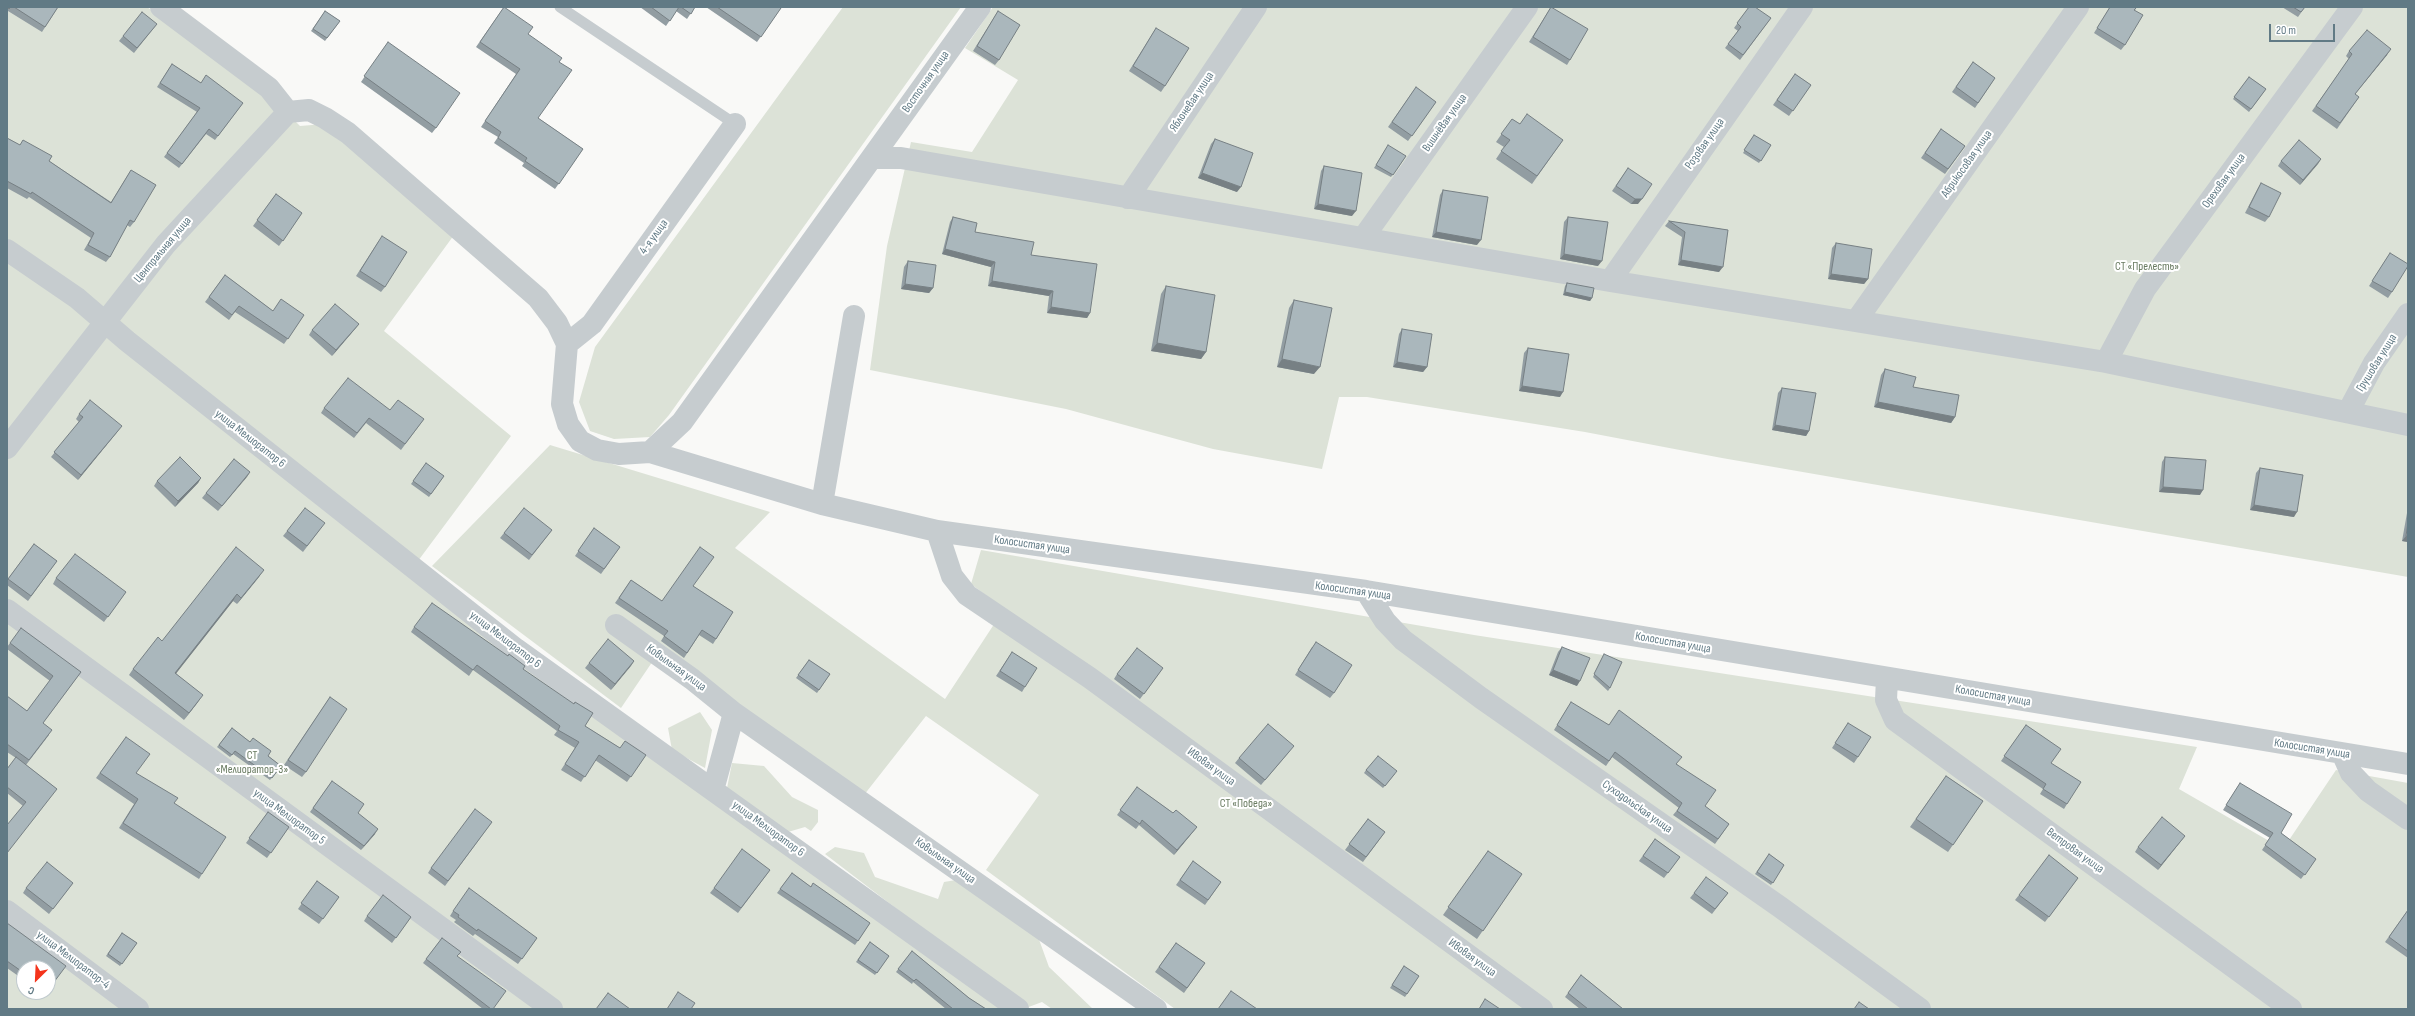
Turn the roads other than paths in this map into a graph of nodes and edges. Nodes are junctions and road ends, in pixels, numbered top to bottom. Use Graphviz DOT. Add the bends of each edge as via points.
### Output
graph roads {
  1 [pos="161,7"];
  2 [pos="560,7"];
  3 [pos="980,7"];
  4 [pos="1256,7"];
  5 [pos="1527,7"];
  6 [pos="1802,7"];
  7 [pos="2078,7"];
  8 [pos="2352,7"];
  9 [pos="288,112"];
  10 [pos="735,124"];
  11 [pos="873,158"];
  12 [pos="1128,198"];
  13 [pos="1363,238"];
  14 [pos="7,250"];
  15 [pos="1610,281"];
  16 [pos="2408,314"];
  17 [pos="854,316"];
  18 [pos="104,321"];
  19 [pos="1856,321"];
  20 [pos="566,344"];
  21 [pos="2106,362"];
  22 [pos="2348,412"];
  23 [pos="2408,425"];
  24 [pos="7,448"];
  25 [pos="650,452"];
  26 [pos="822,504"];
  27 [pos="929,529"];
  28 [pos="1366,591"];
  29 [pos="7,610"];
  30 [pos="616,625"];
  31 [pos="1887,678"];
  32 [pos="734,713"];
  33 [pos="2343,755"];
  34 [pos="2408,764"];
  35 [pos="713,790"];
  36 [pos="2408,819"];
  37 [pos="7,911"];
  38 [pos="138,1009"];
  39 [pos="552,1009"];
  40 [pos="1018,1009"];
  41 [pos="1156,1009"];
  42 [pos="1542,1009"];
  43 [pos="1920,1009"];
  44 [pos="2291,1009"];
  1 -- 9 [label="street" via="269,88"];
  2 -- 10 [label="lane"];
  3 -- 11 [label="street, Восточная улица"];
  4 -- 12 [label="street, Яблоневая улица"];
  5 -- 13 [label="street, Вишнёвая улица"];
  6 -- 15 [label="street, Розовая улица"];
  7 -- 19 [label="street, Абрикосовая улица"];
  8 -- 21 [label="street, Ореховая улица" via="2146,288"];
  9 -- 18 [label="street, Центральная улица" via="166,244"];
  9 -- 20 [label="street" via="309,110 348,133 538,298 557,323"];
  10 -- 20 [label="street, 4-я улица" via="592,324"];
  11 -- 12 [label="street" via="901,158"];
  11 -- 25 [label="street, Восточная улица" via="682,422"];
  12 -- 13 [label="street"];
  13 -- 15 [label="street"];
  14 -- 18 [label="street, улица Мелиоратор 6" via="77,298"];
  15 -- 19 [label="street"];
  16 -- 22 [label="street, Грушовая улица" via="2374,363"];
  17 -- 26 [label="street"];
  18 -- 24 [label="street, Центральная улица"];
  18 -- 35 [label="street, улица Мелиоратор 6" via="516,649"];
  19 -- 21 [label="street"];
  20 -- 25 [label="street" via="562,404 568,424 580,441 597,450 619,454"];
  21 -- 22 [label="street"];
  22 -- 23 [label="street"];
  25 -- 26 [label="street, Колосистая улица"];
  26 -- 27 [label="street, Колосистая улица"];
  27 -- 28 [label="street, Колосистая улица"];
  27 -- 42 [label="street, Ивовая улица" via="952,576 967,595 1090,678"];
  28 -- 31 [label="street, Колосистая улица"];
  28 -- 43 [label="street, Суходольская улица" via="1384,621 1403,640"];
  29 -- 39 [label="street, улица Мелиоратор 5"];
  30 -- 32 [label="street, Ковыльная улица" via="692,678"];
  31 -- 33 [label="street, Колосистая улица"];
  31 -- 44 [label="street, Ветровая улица" via="1886,700 1895,720"];
  32 -- 35 [label="street"];
  32 -- 41 [label="street, Ковыльная улица"];
  33 -- 34 [label="street, Колосистая улица"];
  33 -- 36 [label="street" via="2351,773 2368,791"];
  35 -- 40 [label="street, улица Мелиоратор 6"];
  37 -- 38 [label="street, улица Мелиоратор-4"];
}
